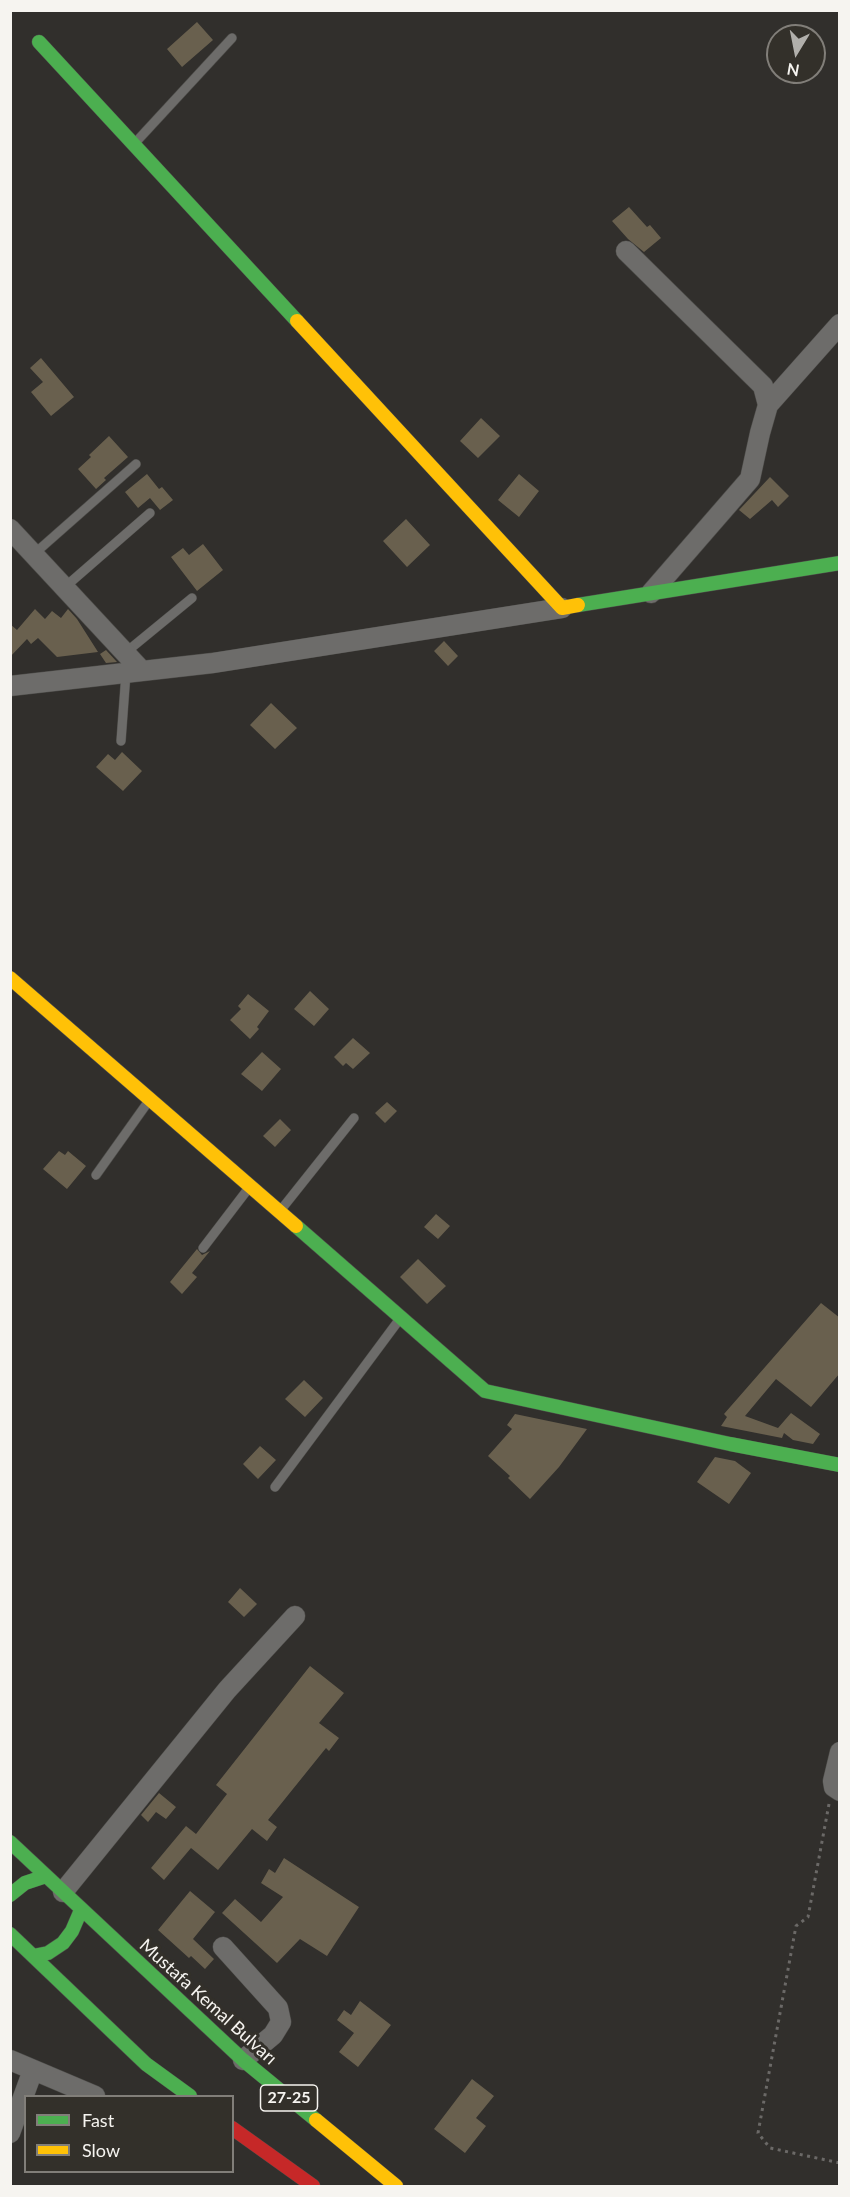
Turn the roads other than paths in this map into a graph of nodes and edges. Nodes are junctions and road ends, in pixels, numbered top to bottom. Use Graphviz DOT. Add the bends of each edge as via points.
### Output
graph roads {
  1 [pos="232,38"];
  2 [pos="39,42"];
  3 [pos="134,145"];
  4 [pos="626,251"];
  5 [pos="840,324"];
  6 [pos="768,405"];
  7 [pos="136,464"];
  8 [pos="150,513"];
  9 [pos="10,528"];
  10 [pos="34,554"];
  11 [pos="840,563"];
  12 [pos="64,587"];
  13 [pos="651,593"];
  14 [pos="192,598"];
  15 [pos="562,608"];
  16 [pos="125,653"];
  17 [pos="134,672"];
  18 [pos="10,686"];
  19 [pos="121,741"];
  20 [pos="10,978"];
  21 [pos="150,1100"];
  22 [pos="354,1118"];
  23 [pos="96,1175"];
  24 [pos="250,1187"];
  25 [pos="279,1213"];
  26 [pos="203,1248"];
  27 [pos="401,1318"];
  28 [pos="840,1465"];
  29 [pos="275,1487"];
  30 [pos="295,1616"];
  31 [pos="840,1752"];
  32 [pos="836,1786"];
  33 [pos="10,1842"];
  34 [pos="46,1876"];
  35 [pos="63,1892"];
  36 [pos="10,1895"];
  37 [pos="81,1910"];
  38 [pos="13,1941"];
  39 [pos="223,1947"];
  40 [pos="33,1956"];
  41 [pos="10,2060"];
  42 [pos="243,2060"];
  43 [pos="33,2070"];
  44 [pos="90,2095"];
  45 [pos="187,2095"];
  46 [pos="234,2129"];
  47 [pos="10,2133"];
  48 [pos="313,2187"];
  49 [pos="396,2187"];
  1 -- 3 [label="lane"];
  2 -- 3 [label="main road"];
  3 -- 15 [label="main road"];
  4 -- 6 [label="street" via="763,386"];
  5 -- 6 [label="street"];
  6 -- 13 [label="street" via="750,479"];
  7 -- 10 [label="lane"];
  8 -- 12 [label="lane"];
  9 -- 10 [label="street"];
  10 -- 12 [label="street"];
  11 -- 13 [label="main road"];
  12 -- 16 [label="street"];
  13 -- 15 [label="main road"];
  14 -- 16 [label="lane"];
  15 -- 17 [label="street"];
  16 -- 17 [label="street"];
  17 -- 18 [label="street"];
  17 -- 19 [label="lane"];
  20 -- 21 [label="main road"];
  21 -- 23 [label="lane"];
  21 -- 24 [label="main road"];
  22 -- 25 [label="lane"];
  24 -- 25 [label="main road"];
  24 -- 26 [label="lane"];
  25 -- 27 [label="main road"];
  27 -- 28 [label="main road" via="485,1391"];
  27 -- 29 [label="lane"];
  30 -- 35 [label="street" via="227,1690"];
  31 -- 32 [label="street"];
  33 -- 34 [label="main road, Mustafa Kemal Bulvarı / 27-25"];
  34 -- 35 [label="main road, Mustafa Kemal Bulvarı / 27-25"];
  34 -- 36 [label="main road" via="25,1883"];
  35 -- 37 [label="main road, Mustafa Kemal Bulvarı / 27-25"];
  37 -- 40 [label="main road" via="63,1942 48,1953"];
  37 -- 42 [label="main road, Mustafa Kemal Bulvarı / 27-25"];
  38 -- 40 [label="main road"];
  39 -- 42 [label="street" via="280,2015 281,2022 273,2035"];
  40 -- 45 [label="main road" via="146,2064"];
  41 -- 43 [label="street"];
  42 -- 49 [label="main road, Mustafa Kemal Bulvarı / 27-25"];
  43 -- 44 [label="street"];
  43 -- 47 [label="street"];
  46 -- 48 [label="main road"];
}
